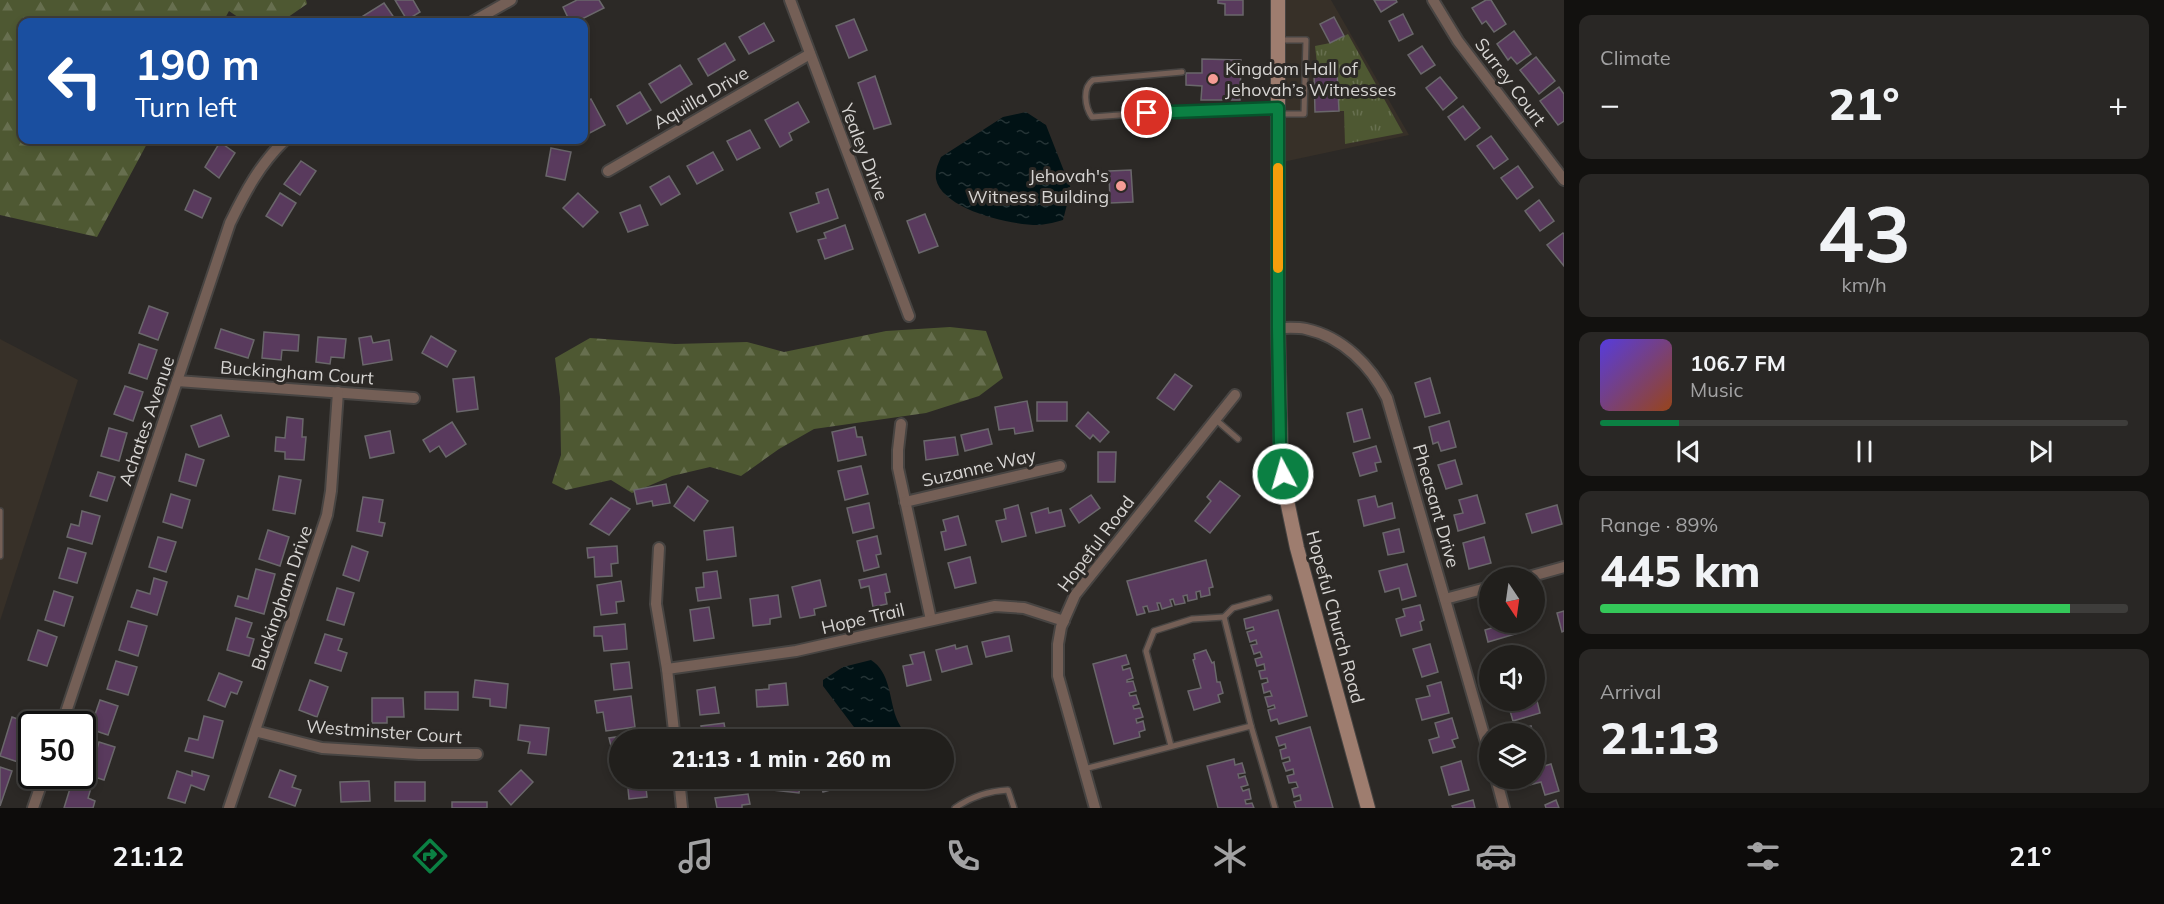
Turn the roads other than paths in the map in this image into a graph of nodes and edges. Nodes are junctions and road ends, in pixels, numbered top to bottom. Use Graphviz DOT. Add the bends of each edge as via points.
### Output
graph roads {
  1 [pos="511,0"];
  2 [pos="790,0"];
  3 [pos="1278,0"];
  4 [pos="1433,0"];
  5 [pos="478,18"];
  6 [pos="1278,40"];
  7 [pos="810,54"];
  8 [pos="1182,72"];
  9 [pos="1278,111"];
  10 [pos="281,144"];
  11 [pos="608,171"];
  12 [pos="1564,180"];
  13 [pos="909,316"];
  14 [pos="1278,328"];
  15 [pos="177,381"];
  16 [pos="338,392"];
  17 [pos="1235,394"];
  18 [pos="414,398"];
  19 [pos="1215,419"];
  20 [pos="901,423"];
  21 [pos="1238,439"];
  22 [pos="1060,466"];
  23 [pos="905,502"];
  24 [pos="0,511"];
  25 [pos="659,548"];
  26 [pos="0,556"];
  27 [pos="1564,567"];
  28 [pos="1545,572"];
  29 [pos="1479,590"];
  30 [pos="1269,598"];
  31 [pos="1445,599"];
  32 [pos="1224,617"];
  33 [pos="931,620"];
  34 [pos="1064,621"];
  35 [pos="667,669"];
  36 [pos="66,711"];
  37 [pos="1481,723"];
  38 [pos="1251,726"];
  39 [pos="674,729"];
  40 [pos="255,731"];
  41 [pos="1171,746"];
  42 [pos="477,754"];
  43 [pos="1084,769"];
  44 [pos="40,789"];
  45 [pos="680,789"];
  46 [pos="1499,789"];
  47 [pos="33,808"];
  48 [pos="229,808"];
  49 [pos="682,808"];
  50 [pos="955,808"];
  51 [pos="1014,808"];
  52 [pos="1095,808"];
  53 [pos="1275,808"];
  54 [pos="1368,808"];
  55 [pos="1504,808"];
  1 -- 5 [label="street"];
  2 -- 7 [label="street, Yealey Drive"];
  3 -- 6 [label="main road, Hopeful Church Road"];
  4 -- 12 [label="street, Surrey Court" via="1458,41"];
  6 -- 9 [label="main road, Hopeful Church Road"];
  6 -- 9 [label="lane" via="1306,40 1304,114"];
  7 -- 11 [label="street, Aquilla Drive"];
  7 -- 13 [label="street, Yealey Drive"];
  8 -- 9 [label="lane" via="1093,80 1086,92 1089,112 1092,117 1187,110"];
  9 -- 14 [label="main road, Hopeful Church Road"];
  10 -- 15 [label="street, Achates Avenue" via="258,170 235,213"];
  14 -- 31 [label="street, Pheasant Drive" via="1305,329 1327,336 1356,356 1379,381 1393,415"];
  14 -- 54 [label="main road, Hopeful Church Road" via="1281,457 1289,514"];
  15 -- 16 [label="street, Buckingham Court"];
  15 -- 36 [label="street, Achates Avenue"];
  16 -- 18 [label="street, Buckingham Court"];
  16 -- 40 [label="street, Buckingham Drive" via="327,515"];
  17 -- 19 [label="street, Hopeful Road"];
  19 -- 21 [label="lane"];
  19 -- 34 [label="street, Hopeful Road" via="1075,595"];
  20 -- 23 [label="street" via="897,450"];
  22 -- 23 [label="street, Suzanne Way"];
  23 -- 33 [label="street"];
  24 -- 26 [label="lane"];
  25 -- 35 [label="street" via="656,604"];
  27 -- 28 [label="street"];
  29 -- 31 [label="street"];
  30 -- 32 [label="lane" via="1233,608"];
  31 -- 37 [label="street, Pheasant Drive"];
  32 -- 38 [label="lane"];
  32 -- 41 [label="lane" via="1192,619 1154,631 1146,651"];
  33 -- 34 [label="street, Hope Trail" via="995,606 1024,608"];
  33 -- 35 [label="street, Hope Trail" via="796,651"];
  34 -- 43 [label="street, Hopeful Road" via="1058,644 1058,676"];
  35 -- 39 [label="street"];
  38 -- 41 [label="lane"];
  38 -- 53 [label="lane"];
  40 -- 42 [label="street, Westminster Court" via="322,748"];
  40 -- 48 [label="street, Buckingham Drive"];
  41 -- 43 [label="lane"];
  43 -- 52 [label="street, Hopeful Road"];
  44 -- 47 [label="street"];
  45 -- 49 [label="street"];
  46 -- 55 [label="street"];
  50 -- 51 [label="lane" via="970,798 1008,790"];
}
